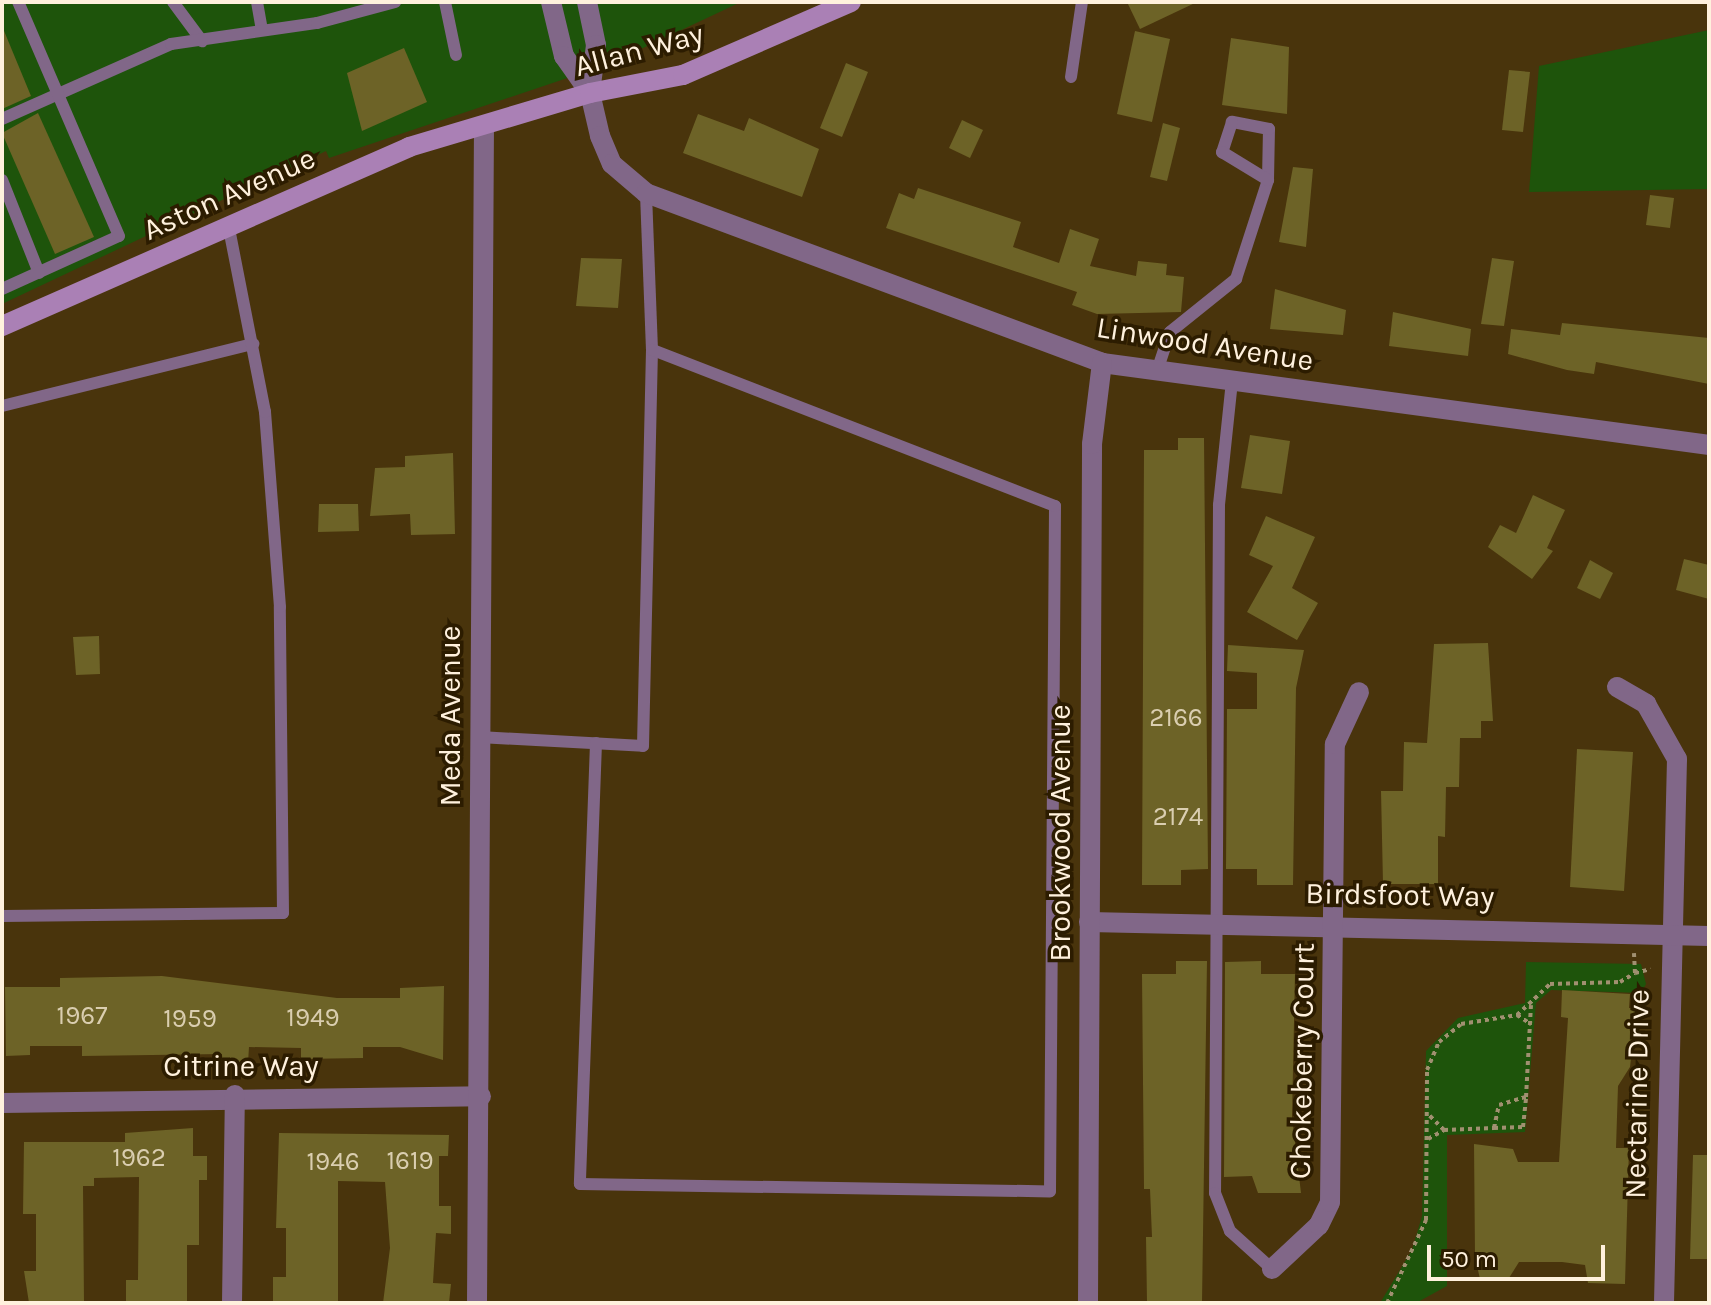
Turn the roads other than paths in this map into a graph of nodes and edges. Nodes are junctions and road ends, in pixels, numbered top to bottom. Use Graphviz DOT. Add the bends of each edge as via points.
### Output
graph roads {
  1 [pos="18,2"];
  2 [pos="173,2"];
  3 [pos="257,2"];
  4 [pos="395,2"];
  5 [pos="445,2"];
  6 [pos="551,2"];
  7 [pos="587,2"];
  8 [pos="851,2"];
  9 [pos="1082,2"];
  10 [pos="262,29"];
  11 [pos="202,41"];
  12 [pos="456,55"];
  13 [pos="1071,77"];
  14 [pos="61,93"];
  15 [pos="590,93"];
  16 [pos="2,119"];
  17 [pos="484,128"];
  18 [pos="2,180"];
  19 [pos="1268,180"];
  20 [pos="646,193"];
  21 [pos="229,228"];
  22 [pos="39,273"];
  23 [pos="2,289"];
  24 [pos="2,326"];
  25 [pos="253,344"];
  26 [pos="652,350"];
  27 [pos="1102,363"];
  28 [pos="1157,371"];
  29 [pos="1232,381"];
  30 [pos="2,406"];
  31 [pos="1709,445"];
  32 [pos="1617,687"];
  33 [pos="1359,692"];
  34 [pos="479,737"];
  35 [pos="596,743"];
  36 [pos="2,916"];
  37 [pos="1089,922"];
  38 [pos="1334,923"];
  39 [pos="1218,924"];
  40 [pos="1669,934"];
  41 [pos="1709,936"];
  42 [pos="235,1095"];
  43 [pos="481,1096"];
  44 [pos="2,1103"];
  45 [pos="1272,1269"];
  46 [pos="232,1303"];
  47 [pos="477,1303"];
  48 [pos="1088,1303"];
  49 [pos="1664,1303"];
  1 -- 14 [label="lane"];
  2 -- 11 [label="lane"];
  3 -- 10 [label="lane"];
  4 -- 10 [label="lane"];
  5 -- 12 [label="lane"];
  6 -- 15 [label="street, Linwood Avenue" via="564,56"];
  7 -- 15 [label="street, Linwood Avenue" via="596,45"];
  8 -- 15 [label="street, Allan Way" via="683,75"];
  9 -- 13 [label="lane"];
  10 -- 11 [label="lane"];
  11 -- 14 [label="lane" via="171,44"];
  14 -- 16 [label="lane"];
  14 -- 22 [label="lane" via="119,236"];
  15 -- 17 [label="street, Allan Way"];
  15 -- 20 [label="street, Linwood Avenue" via="612,164"];
  17 -- 21 [label="street, Aston Avenue" via="409,147"];
  17 -- 34 [label="street, Meda Avenue"];
  18 -- 22 [label="lane"];
  19 -- 19 [label="lane" via="1222,152 1232,122 1269,129"];
  19 -- 28 [label="lane" via="1236,279 1170,332"];
  20 -- 26 [label="lane"];
  20 -- 27 [label="street, Linwood Avenue"];
  21 -- 24 [label="street, Aston Avenue"];
  21 -- 25 [label="lane"];
  22 -- 23 [label="lane"];
  25 -- 30 [label="lane"];
  25 -- 36 [label="lane" via="280,607 288,825 283,913"];
  26 -- 35 [label="lane" via="643,746"];
  26 -- 35 [label="lane" via="1055,506 1050,1191 580,1184"];
  27 -- 28 [label="street, Linwood Avenue"];
  27 -- 37 [label="street, Brookwood Avenue" via="1092,444"];
  28 -- 29 [label="street, Linwood Avenue"];
  29 -- 31 [label="street, Linwood Avenue"];
  29 -- 39 [label="lane" via="1219,505"];
  32 -- 40 [label="street, Nectarine Drive" via="1646,704 1677,759"];
  33 -- 38 [label="street, Chokeberry Court" via="1335,744"];
  34 -- 35 [label="lane"];
  34 -- 43 [label="street, Meda Avenue"];
  37 -- 39 [label="street, Birdsfoot Way"];
  37 -- 48 [label="street, Brookwood Avenue"];
  38 -- 39 [label="street, Birdsfoot Way"];
  38 -- 40 [label="street, Birdsfoot Way"];
  38 -- 45 [label="street, Chokeberry Court" via="1330,1202 1319,1225"];
  39 -- 45 [label="lane" via="1215,1193 1230,1231"];
  40 -- 41 [label="street, Birdsfoot Way"];
  40 -- 49 [label="street, Nectarine Drive"];
  42 -- 43 [label="street, Citrine Way"];
  42 -- 44 [label="street, Citrine Way"];
  42 -- 46 [label="street"];
  43 -- 47 [label="street, Meda Avenue"];
}
